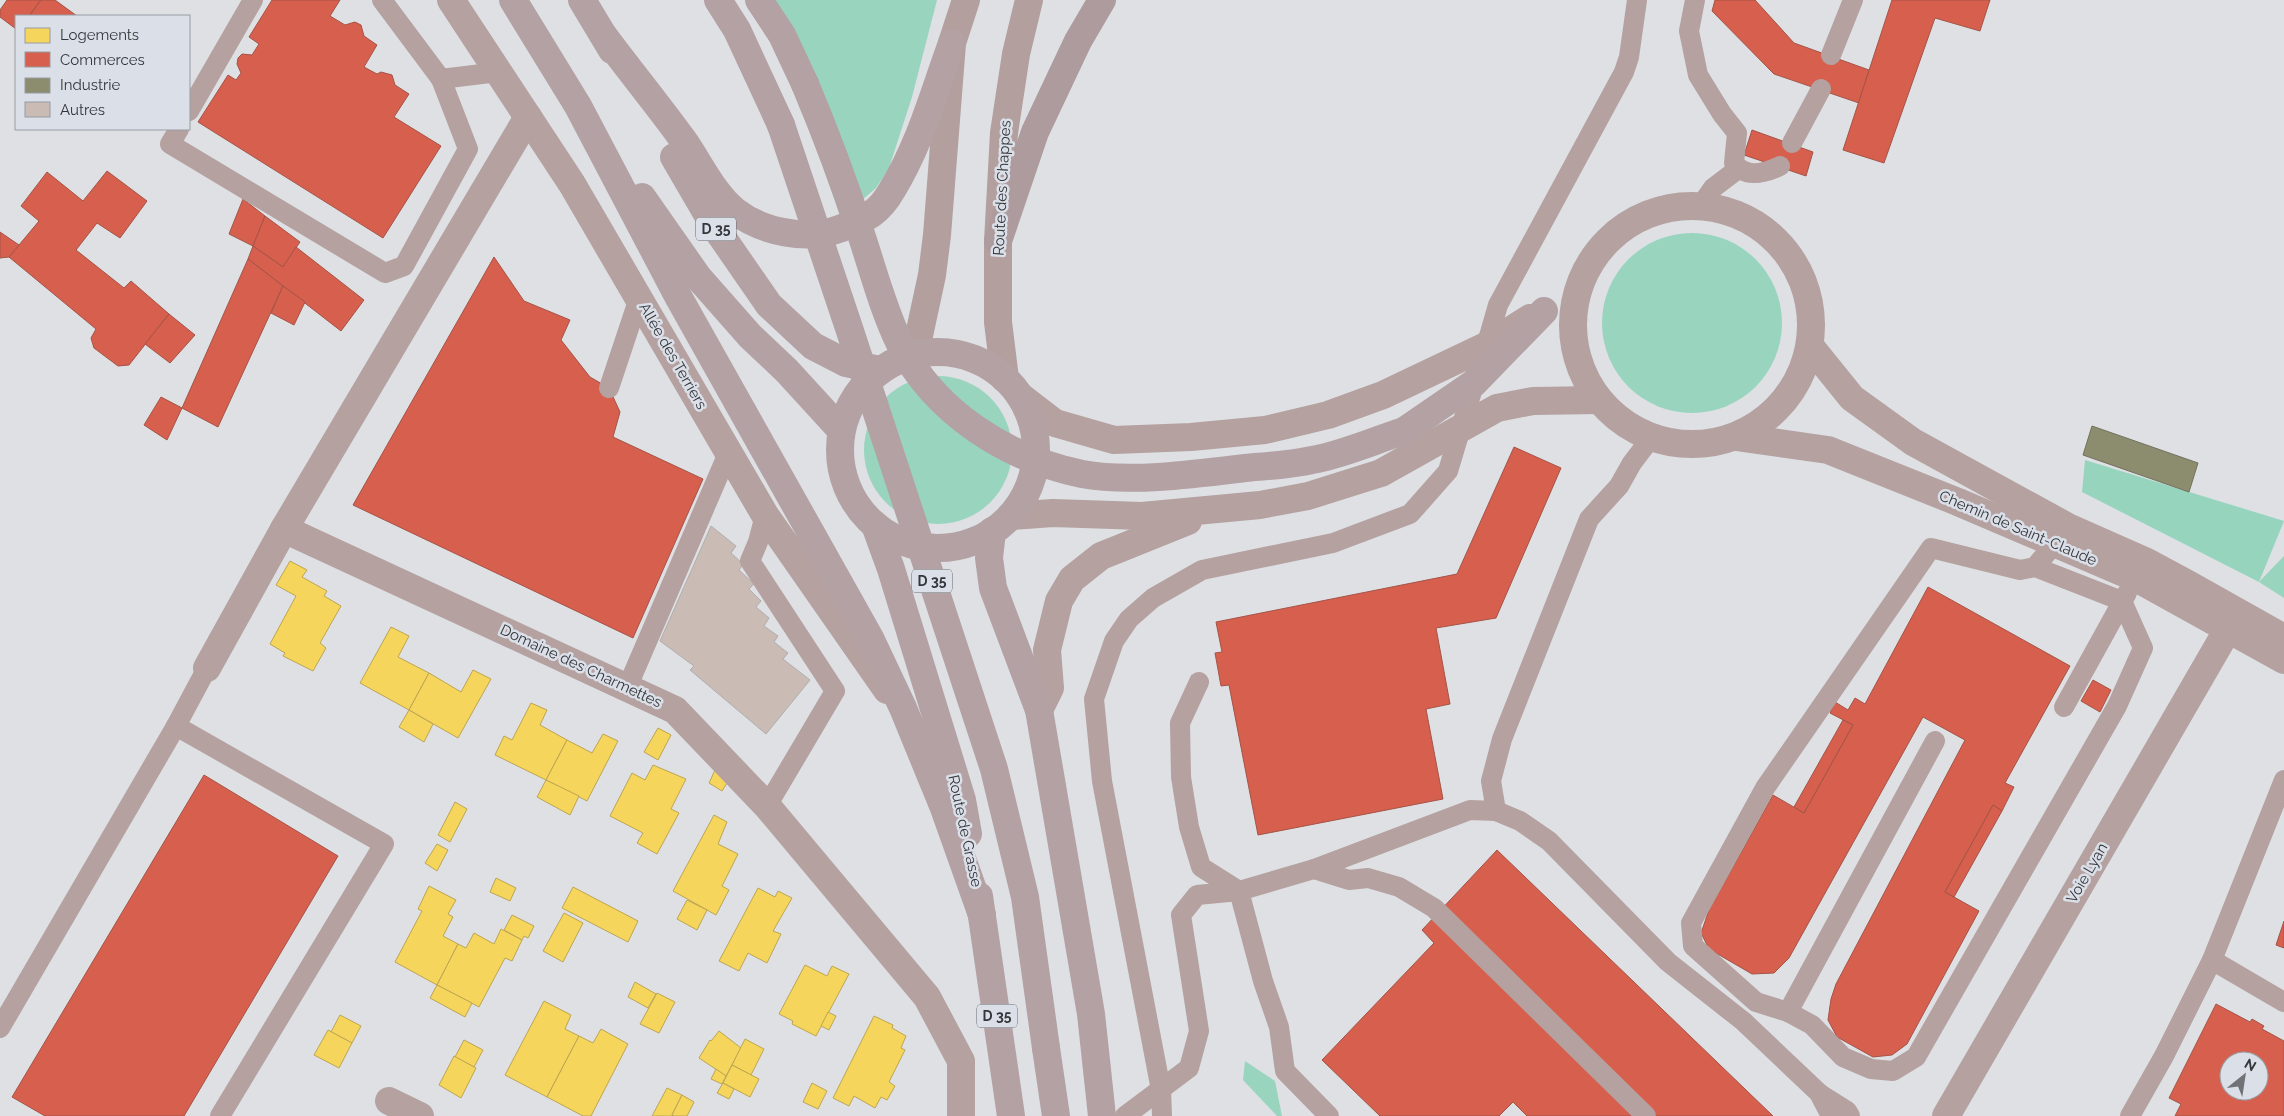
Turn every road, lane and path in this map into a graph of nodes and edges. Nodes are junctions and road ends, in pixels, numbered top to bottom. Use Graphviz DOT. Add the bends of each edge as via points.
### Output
graph roads {
  1 [pos="253,0"];
  2 [pos="382,0"];
  3 [pos="451,0"];
  4 [pos="513,0"];
  5 [pos="582,0"];
  6 [pos="718,0"];
  7 [pos="759,0"];
  8 [pos="966,0"];
  9 [pos="1029,0"];
  10 [pos="1102,0"];
  11 [pos="1637,0"];
  12 [pos="1694,0"];
  13 [pos="1854,0"];
  14 [pos="604,36"];
  15 [pos="952,43"];
  16 [pos="1831,55"];
  17 [pos="498,72"];
  18 [pos="441,79"];
  19 [pos="1821,89"];
  20 [pos="578,106"];
  21 [pos="190,109"];
  22 [pos="528,117"];
  23 [pos="178,130"];
  24 [pos="1792,143"];
  25 [pos="1780,166"];
  26 [pos="1738,169"];
  27 [pos="1701,206"];
  28 [pos="998,241"];
  29 [pos="1575,295"];
  30 [pos="639,298"];
  31 [pos="1544,312"];
  32 [pos="1486,346"];
  33 [pos="1810,346"];
  34 [pos="915,354"];
  35 [pos="880,370"];
  36 [pos="1474,383"];
  37 [pos="1013,387"];
  38 [pos="609,388"];
  39 [pos="1598,400"];
  40 [pos="1462,429"];
  41 [pos="841,430"];
  42 [pos="1736,436"];
  43 [pos="1651,438"];
  44 [pos="729,451"];
  45 [pos="1215,510"];
  46 [pos="765,515"];
  47 [pos="1001,524"];
  48 [pos="875,525"];
  49 [pos="284,529"];
  50 [pos="2055,544"];
  51 [pos="2028,568"];
  52 [pos="2136,578"];
  53 [pos="2122,602"];
  54 [pos="2228,629"];
  55 [pos="2284,638"];
  56 [pos="2284,660"];
  57 [pos="207,668"];
  58 [pos="1198,682"];
  59 [pos="627,688"];
  60 [pos="2064,707"];
  61 [pos="903,708"];
  62 [pos="1039,710"];
  63 [pos="176,726"];
  64 [pos="1935,741"];
  65 [pos="2284,780"];
  66 [pos="766,806"];
  67 [pos="1496,811"];
  68 [pos="1314,869"];
  69 [pos="1239,891"];
  70 [pos="982,915"];
  71 [pos="2212,960"];
  72 [pos="1756,1002"];
  73 [pos="2284,1002"];
  74 [pos="1788,1012"];
  75 [pos="1743,1021"];
  76 [pos="0,1028"];
  77 [pos="1161,1090"];
  78 [pos="389,1101"];
  79 [pos="1843,1114"];
  80 [pos="220,1116"];
  81 [pos="420,1116"];
  82 [pos="961,1116"];
  83 [pos="1011,1116"];
  84 [pos="1056,1116"];
  85 [pos="1102,1116"];
  86 [pos="1125,1116"];
  87 [pos="1162,1116"];
  88 [pos="1329,1116"];
  89 [pos="1646,1116"];
  90 [pos="1946,1116"];
  91 [pos="2130,1116"];
  1 -- 21 [label="lane"];
  2 -- 18 [label="lane"];
  3 -- 17 [label="street, Allée des Terriers"];
  4 -- 20 [label="main road, D 35"];
  5 -- 14 [label="main road, D 35"];
  6 -- 84 [label="main road, D 35, bridge" via="737,30 780,125 994,769 1025,897"];
  7 -- 36 [label="main road, bridge" via="782,35 833,149 900,345 927,385 986,437 1018,454 1083,474 1131,477 1189,474 1313,460 1404,431"];
  8 -- 15 [label="main road"];
  9 -- 28 [label="main road, Route des Chappes" via="1016,54 1004,133"];
  10 -- 28 [label="highway" via="1078,40 1035,132"];
  11 -- 32 [label="lane" via="1624,72 1498,305"];
  12 -- 26 [label="lane" via="1689,31 1698,75 1737,133 1734,163"];
  13 -- 16 [label="lane"];
  14 -- 15 [label="main road, D 35" via="735,211 763,227 793,234 829,232 869,218 892,192 912,152"];
  14 -- 35 [label="main road, D 35" via="713,224 769,305 812,346 846,363"];
  15 -- 34 [label="main road" via="936,243"];
  17 -- 18 [label="lane"];
  17 -- 22 [label="street, Allée des Terriers"];
  18 -- 23 [label="lane" via="468,149 404,266 385,273 170,144"];
  19 -- 24 [label="lane"];
  20 -- 41 [label="main road, D 35" via="698,277"];
  20 -- 61 [label="main road" via="679,298 870,638"];
  22 -- 30 [label="street, Allée des Terriers"];
  22 -- 49 [label="street"];
  25 -- 26 [label="lane" via="1764,173 1746,173"];
  26 -- 27 [label="lane" via="1713,188"];
  27 -- 29 [label="street" via="1677,206 1631,221 1596,253 1583,273"];
  27 -- 33 [label="street" via="1734,213 1763,229 1779,243 1802,279 1809,300"];
  28 -- 37 [label="main road, Route des Chappes" via="998,322"];
  29 -- 31 [label="street"];
  29 -- 39 [label="street" via="1571,332 1580,368"];
  30 -- 38 [label="lane"];
  30 -- 44 [label="street, Allée des Terriers"];
  31 -- 32 [label="street"];
  31 -- 36 [label="main road"];
  32 -- 36 [label="lane"];
  32 -- 37 [label="street" via="1374,398 1328,415 1265,430 1191,437 1114,440 1055,423"];
  33 -- 42 [label="street" via="1801,375 1784,401 1763,422"];
  33 -- 55 [label="street, Chemin de Saint-Claude" via="1852,398 1913,442 2068,526 2164,571"];
  34 -- 35 [label="main road"];
  34 -- 37 [label="main road" via="939,351 963,355 985,364"];
  35 -- 41 [label="main road" via="851,402"];
  36 -- 40 [label="lane"];
  37 -- 47 [label="main road" via="1030,415 1036,458 1026,492"];
  39 -- 40 [label="street" via="1533,401 1497,408"];
  39 -- 43 [label="street" via="1621,422"];
  40 -- 45 [label="street" via="1381,474 1308,496"];
  40 -- 77 [label="lane" via="1448,471 1410,514 1334,543 1202,570 1153,598 1129,619 1114,641 1094,699 1102,781"];
  41 -- 48 [label="main road" via="839,451 849,492"];
  42 -- 43 [label="street" via="1708,444 1679,444"];
  42 -- 50 [label="street, Chemin de Saint-Claude" via="1828,450"];
  43 -- 67 [label="lane" via="1619,486 1589,519 1502,739 1491,781"];
  44 -- 46 [label="street, Allée des Terriers"];
  44 -- 59 [label="lane"];
  45 -- 47 [label="street" via="1142,516 1054,513"];
  45 -- 62 [label="street" via="1101,556 1072,579 1059,601 1047,650 1050,688"];
  46 -- 61 [label="street, Allée des Terriers" via="881,683"];
  46 -- 66 [label="lane" via="750,561 834,691"];
  47 -- 48 [label="main road" via="973,541 953,547 932,548 912,544"];
  47 -- 62 [label="main road" via="989,558 993,588"];
  48 -- 70 [label="main road, Route de Grasse / D 35" via="962,800"];
  49 -- 57 [label="street"];
  49 -- 59 [label="street, Domaine des Charmettes"];
  50 -- 51 [label="lane"];
  50 -- 52 [label="street, Chemin de Saint-Claude"];
  51 -- 53 [label="lane"];
  51 -- 72 [label="lane" via="1931,548 1766,788 1690,923 1692,946"];
  52 -- 53 [label="lane"];
  52 -- 54 [label="street, Chemin de Saint-Claude"];
  53 -- 60 [label="lane"];
  53 -- 74 [label="lane" via="2143,648 2117,706 1916,1057 1893,1071 1871,1070 1843,1057 1812,1025"];
  54 -- 56 [label="street, Chemin de Saint-Claude"];
  54 -- 90 [label="street, Voie Lyan"];
  57 -- 63 [label="lane"];
  58 -- 69 [label="lane" via="1180,724 1180,777 1188,827 1201,867"];
  59 -- 66 [label="street, Domaine des Charmettes" via="675,710"];
  61 -- 70 [label="main road" via="944,808"];
  62 -- 85 [label="main road" via="1091,1014"];
  63 -- 76 [label="lane"];
  63 -- 80 [label="lane" via="384,844"];
  64 -- 74 [label="lane"];
  65 -- 71 [label="lane"];
  66 -- 82 [label="street, Domaine des Charmettes" via="927,997 961,1061"];
  67 -- 68 [label="lane" via="1470,810"];
  67 -- 75 [label="lane" via="1520,821 1549,841 1668,962"];
  68 -- 69 [label="lane"];
  68 -- 89 [label="lane" via="1349,880 1368,878 1399,887 1434,908"];
  69 -- 77 [label="lane" via="1197,895 1181,915 1199,1031 1189,1068"];
  69 -- 88 [label="lane" via="1279,1027 1285,1071"];
  70 -- 83 [label="main road, Route de Grasse / D 35"];
  71 -- 73 [label="lane"];
  71 -- 91 [label="lane"];
  72 -- 74 [label="lane"];
  72 -- 75 [label="lane"];
  75 -- 79 [label="lane"];
  77 -- 86 [label="lane"];
  77 -- 87 [label="lane"];
  78 -- 81 [label="street"];
}
